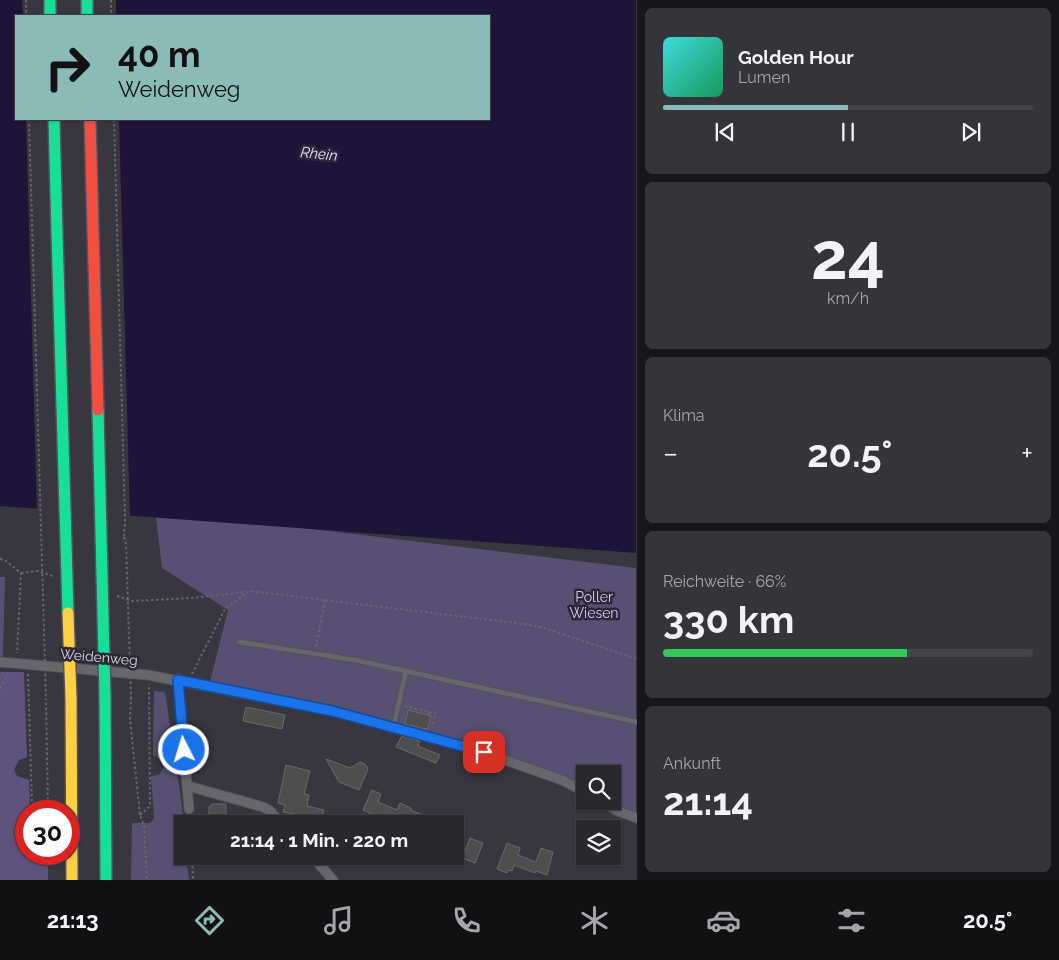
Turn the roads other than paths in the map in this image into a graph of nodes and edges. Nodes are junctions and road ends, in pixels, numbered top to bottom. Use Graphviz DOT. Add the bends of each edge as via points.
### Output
graph roads {
  1 [pos="50,0"];
  2 [pos="86,0"];
  3 [pos="50,15"];
  4 [pos="87,15"];
  5 [pos="54,120"];
  6 [pos="90,120"];
  7 [pos="239,642"];
  8 [pos="0,662"];
  9 [pos="406,670"];
  10 [pos="183,681"];
  11 [pos="636,722"];
  12 [pos="393,728"];
  13 [pos="188,786"];
  14 [pos="576,787"];
  15 [pos="189,809"];
  16 [pos="616,810"];
  17 [pos="274,815"];
  18 [pos="636,818"];
  19 [pos="320,865"];
  20 [pos="72,880"];
  21 [pos="106,880"];
  22 [pos="333,880"];
  1 -- 3 [label="highway"];
  2 -- 4 [label="highway"];
  5 -- 20 [label="highway, bridge" via="71,698"];
  6 -- 21 [label="highway, bridge" via="105,697"];
  7 -- 9 [label="lane"];
  8 -- 10 [label="street, Weidenweg"];
  9 -- 11 [label="lane"];
  9 -- 12 [label="lane"];
  10 -- 12 [label="street, Weidenweg" via="332,711"];
  10 -- 13 [label="street"];
  12 -- 14 [label="street, Weidenweg" via="471,748"];
  13 -- 15 [label="street"];
  13 -- 17 [label="street" via="263,807"];
  16 -- 18 [label="street"];
  19 -- 22 [label="street"];
}
